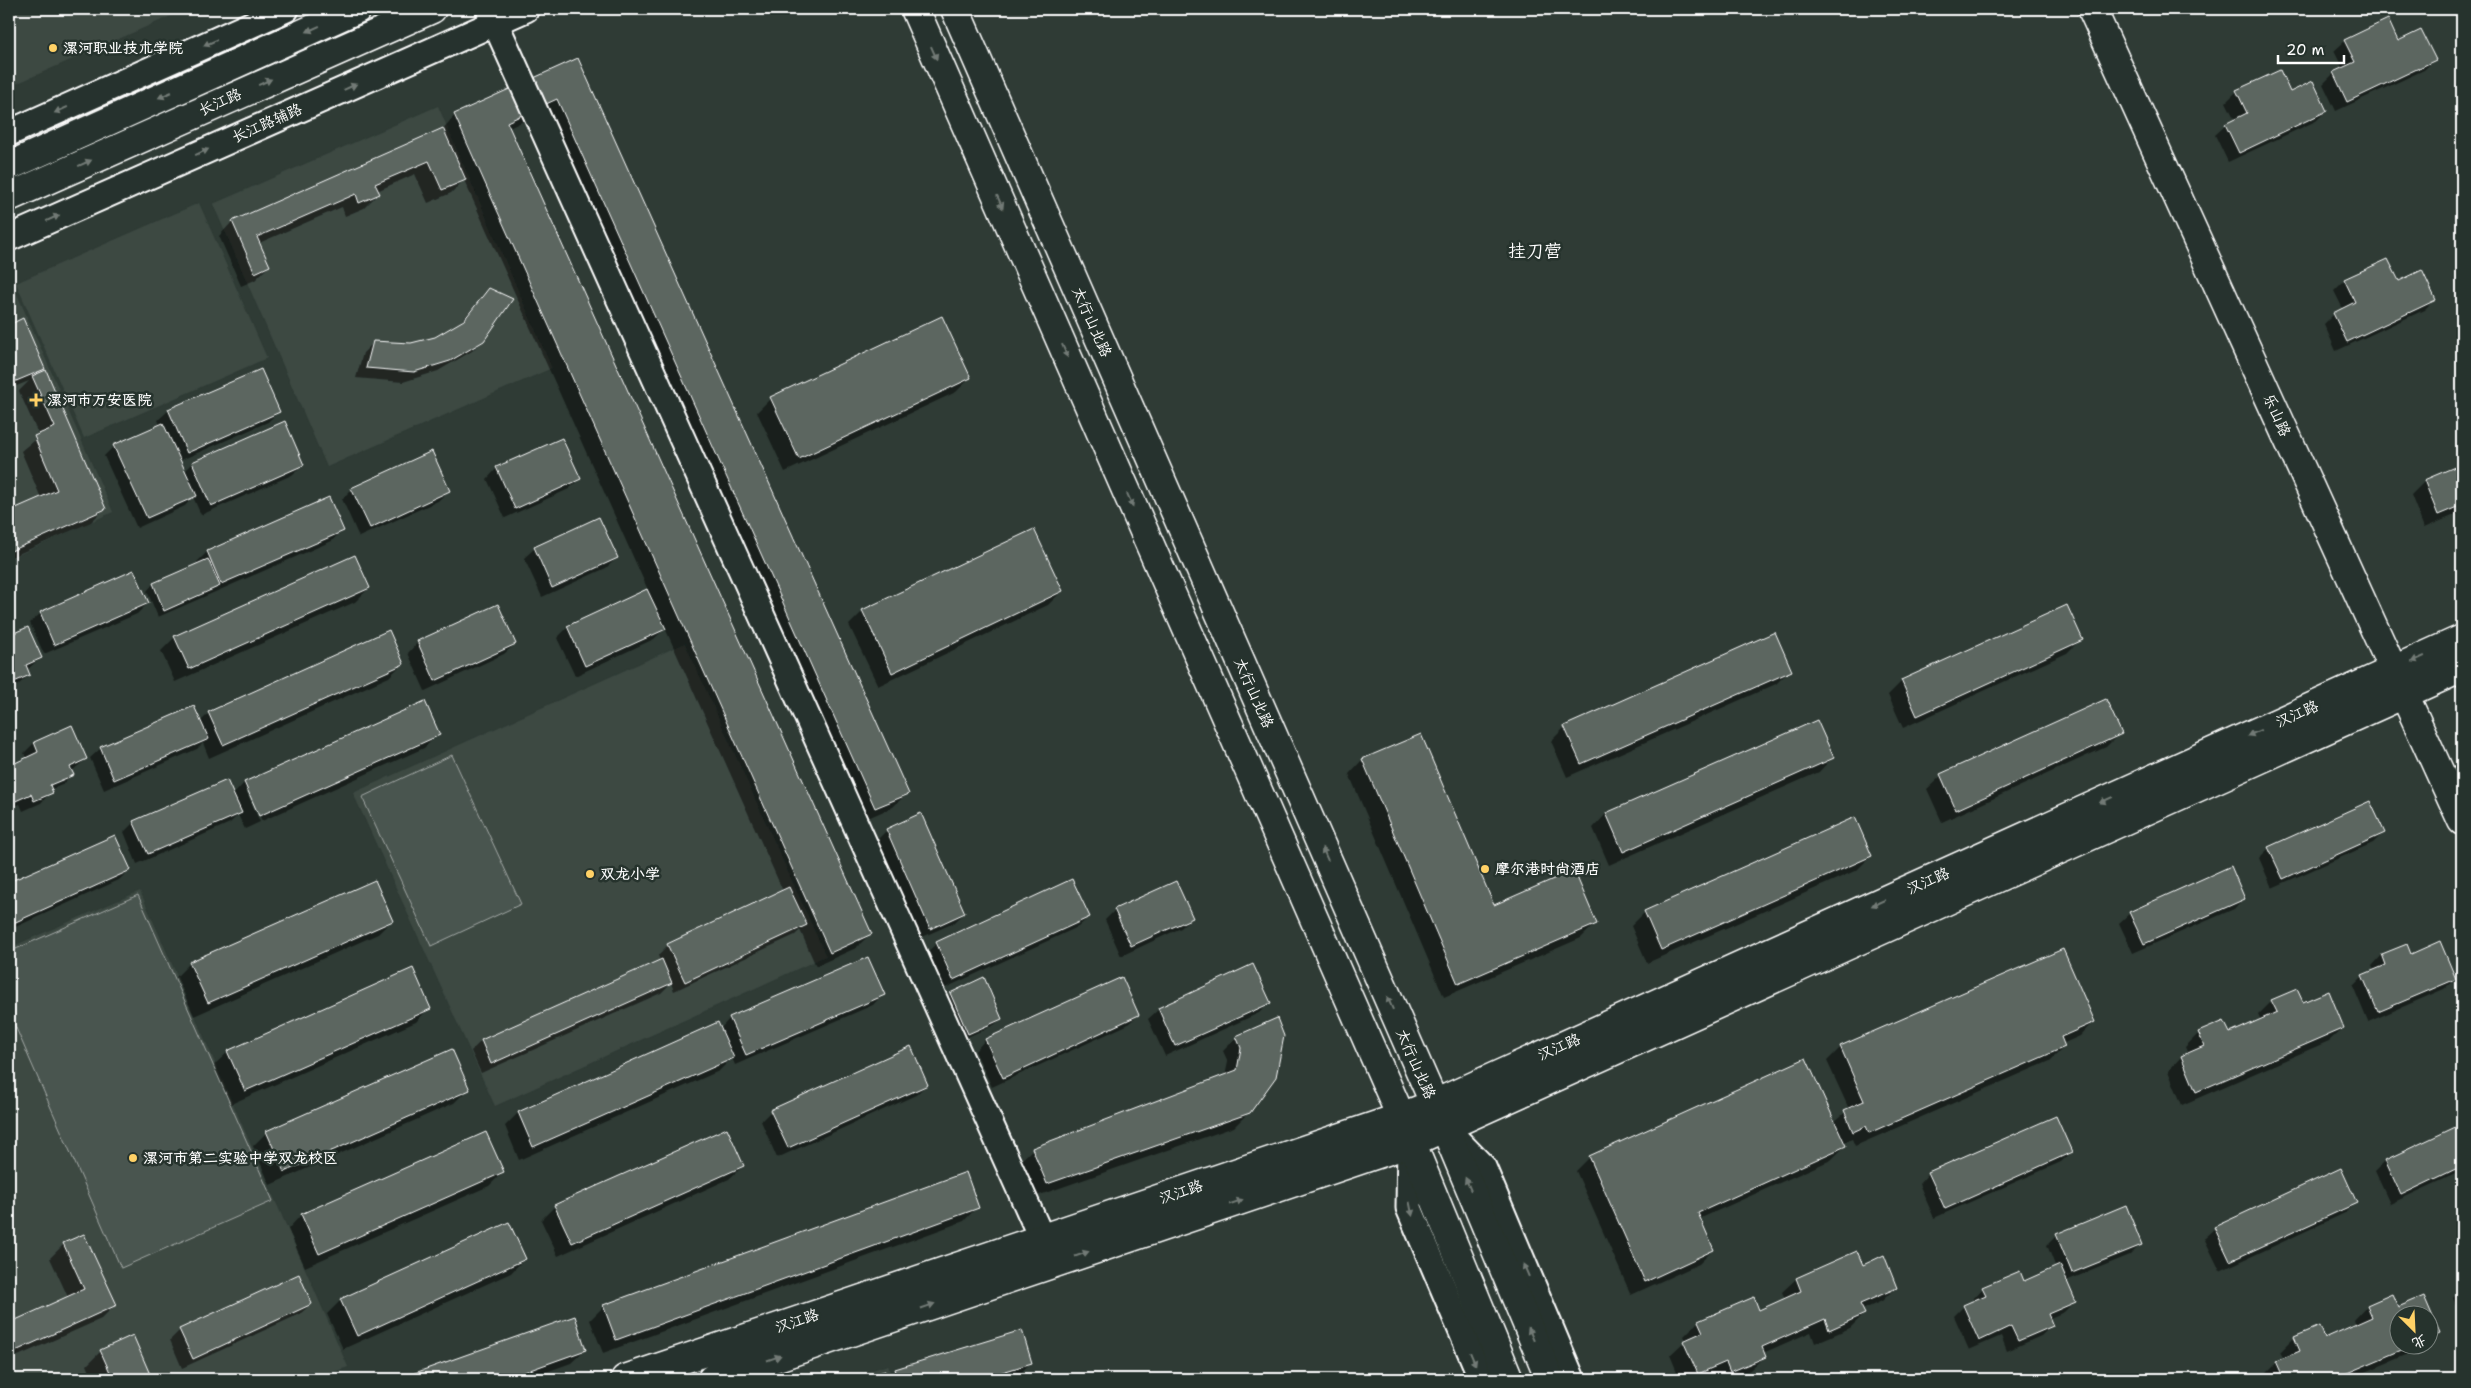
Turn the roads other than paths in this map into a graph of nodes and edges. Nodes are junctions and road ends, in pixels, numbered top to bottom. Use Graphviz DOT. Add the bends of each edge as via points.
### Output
graph roads {
  1 [pos="286,9"];
  2 [pos="357,9"];
  3 [pos="432,9"];
  4 [pos="526,9"];
  5 [pos="915,9"];
  6 [pos="955,9"];
  7 [pos="2092,9"];
  8 [pos="492,16"];
  9 [pos="243,18"];
  10 [pos="9,133"];
  11 [pos="9,166"];
  12 [pos="9,197"];
  13 [pos="9,238"];
  14 [pos="2462,639"];
  15 [pos="2462,668"];
  16 [pos="2400,682"];
  17 [pos="2462,821"];
  18 [pos="1439,1116"];
  19 [pos="1401,1117"];
  20 [pos="1410,1143"];
  21 [pos="1042,1239"];
  22 [pos="625,1379"];
  23 [pos="712,1379"];
  24 [pos="1482,1379"];
  25 [pos="1509,1379"];
  26 [pos="1550,1379"];
  27 [pos="1572,1379"];
  1 -- 9 [label="street"];
  2 -- 11 [label="main road, 长江路, one-way"];
  12 -- 3 [label="main road, 长江路, one-way"];
  4 -- 8 [label="street, 长江路辅路"];
  5 -- 19 [label="main road, one-way"];
  18 -- 6 [label="main road, 太行山北路, one-way"];
  7 -- 16 [label="main road, 乐山路"];
  13 -- 8 [label="street, 长江路辅路, one-way"];
  8 -- 21 [label="street"];
  9 -- 10 [label="street, one-way"];
  14 -- 16 [label="main road, 汉江路, one-way"];
  15 -- 16 [label="main road, 汉江路"];
  16 -- 17 [label="main road, 乐山路"];
  16 -- 18 [label="main road, 汉江路"];
  18 -- 19 [label="main road, 汉江路"];
  18 -- 20 [label="main road, 汉江路"];
  26 -- 18 [label="main road, 太行山北路, one-way"];
  27 -- 18 [label="street, one-way" via="1483,1167"];
  19 -- 20 [label="main road"];
  19 -- 21 [label="main road, 汉江路"];
  23 -- 20 [label="main road, 汉江路, one-way"];
  20 -- 24 [label="street, one-way" via="1409,1208"];
  20 -- 25 [label="main road"];
  21 -- 22 [label="main road, 汉江路"];
}
